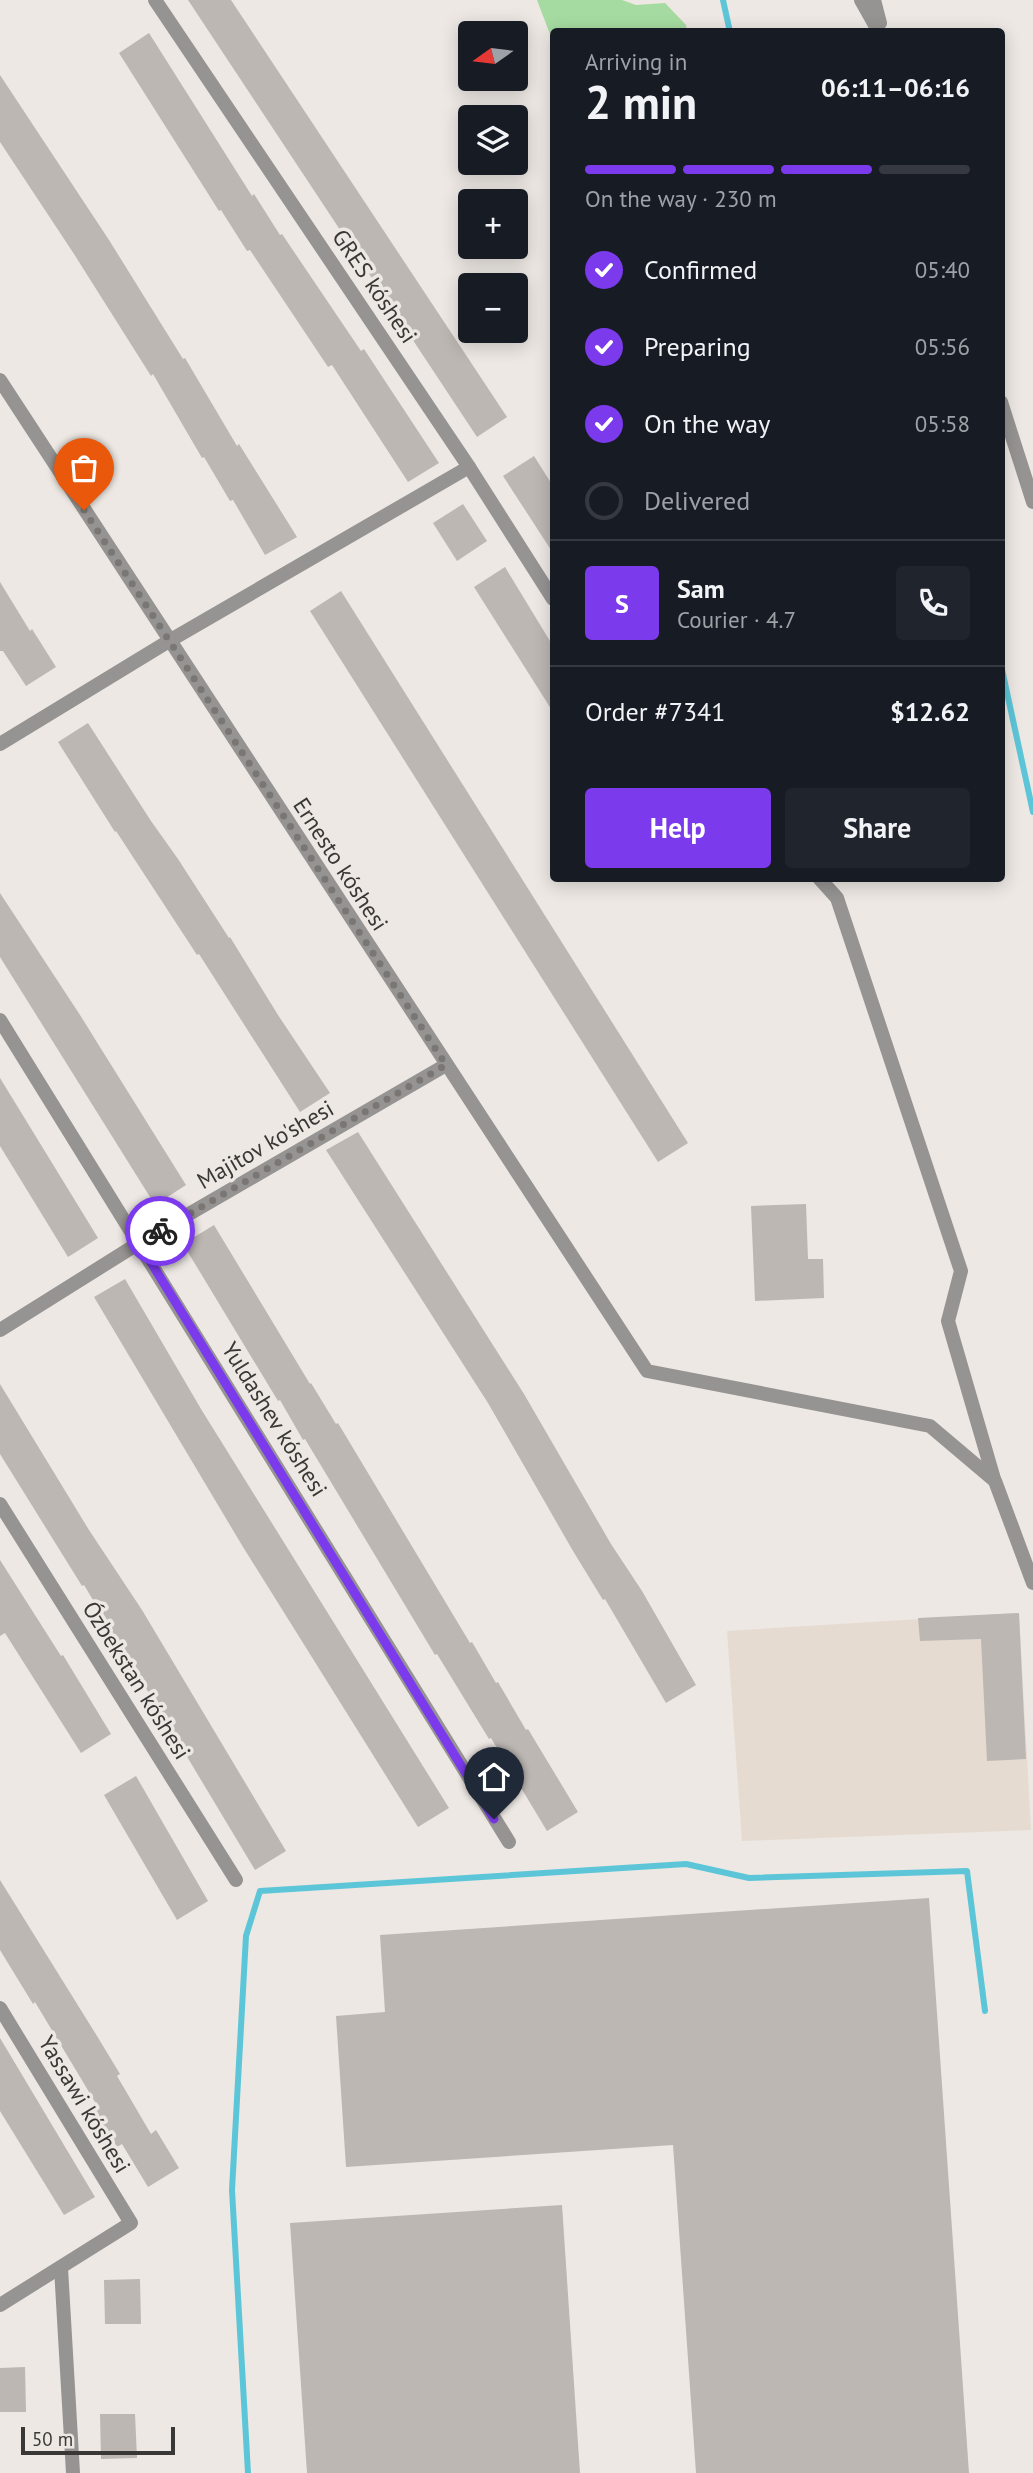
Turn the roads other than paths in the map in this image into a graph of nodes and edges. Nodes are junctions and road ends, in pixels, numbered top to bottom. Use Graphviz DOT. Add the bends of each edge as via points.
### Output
graph roads {
  1 [pos="155,0"];
  2 [pos="861,0"];
  3 [pos="874,0"];
  4 [pos="882,0"];
  5 [pos="879,28"];
  6 [pos="881,28"];
  7 [pos="882,28"];
  8 [pos="0,380"];
  9 [pos="1005,414"];
  10 [pos="469,467"];
  11 [pos="1033,502"];
  12 [pos="550,594"];
  13 [pos="169,641"];
  14 [pos="0,744"];
  15 [pos="823,882"];
  16 [pos="0,1020"];
  17 [pos="446,1065"];
  18 [pos="139,1243"];
  19 [pos="0,1330"];
  20 [pos="995,1480"];
  21 [pos="0,1504"];
  22 [pos="1033,1584"];
  23 [pos="509,1842"];
  24 [pos="236,1880"];
  25 [pos="0,2008"];
  26 [pos="61,2268"];
  27 [pos="0,2305"];
  28 [pos="73,2473"];
  1 -- 10 [label="street, GRES kóshesi"];
  2 -- 5 [label="street"];
  3 -- 6 [label="street"];
  4 -- 7 [label="street"];
  8 -- 13 [label="street, Ernesto kóshesi"];
  9 -- 11 [label="street"];
  10 -- 12 [label="street, GRES kóshesi"];
  10 -- 13 [label="street"];
  13 -- 14 [label="street"];
  13 -- 17 [label="street, Ernesto kóshesi"];
  15 -- 20 [label="street" via="837,898 961,1271 948,1321"];
  16 -- 18 [label="street, Yuldashev kóshesi"];
  17 -- 18 [label="street, Majitov ko'shesi"];
  17 -- 20 [label="street, Ernesto kóshesi" via="647,1371 930,1426"];
  18 -- 19 [label="street, Majitov ko'shesi"];
  18 -- 23 [label="street, Yuldashev kóshesi"];
  20 -- 22 [label="street"];
  21 -- 24 [label="street, Ózbekstan kóshesi"];
  25 -- 26 [label="street, Yassawi kóshesi" via="131,2223"];
  26 -- 27 [label="street"];
  26 -- 28 [label="street"];
}
